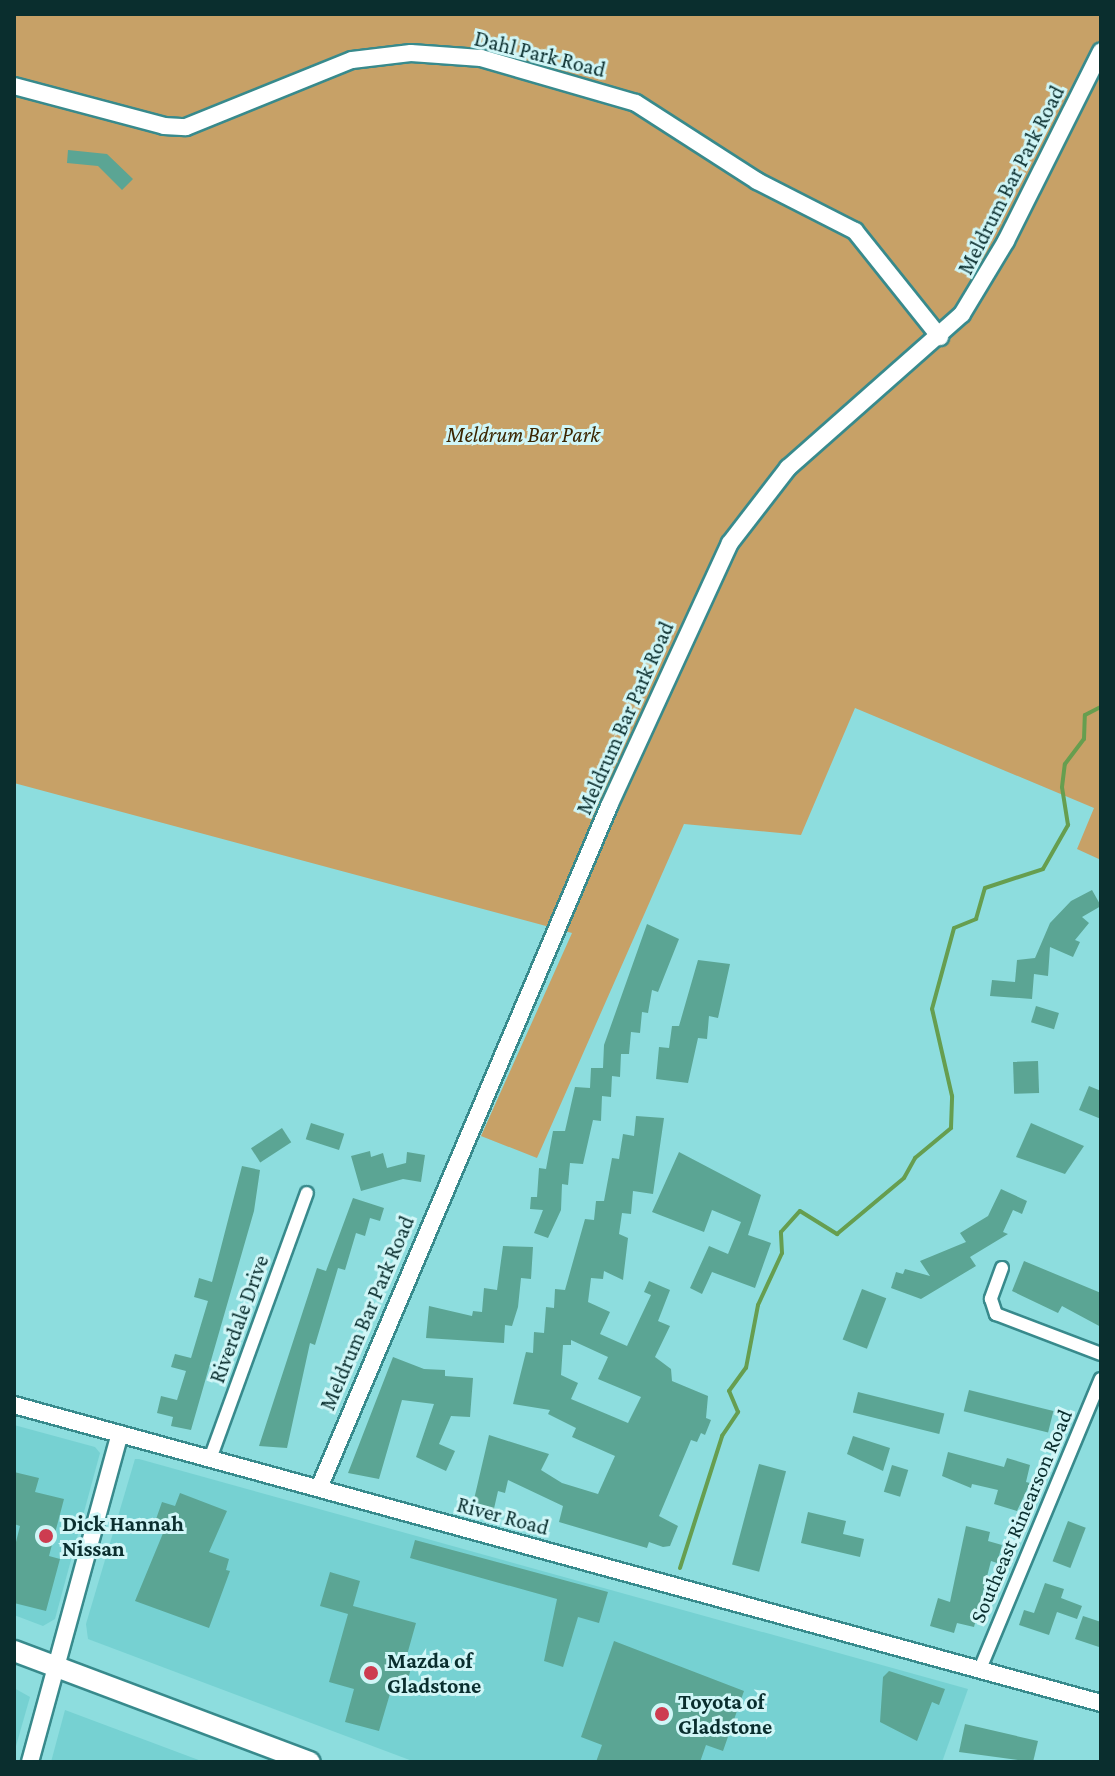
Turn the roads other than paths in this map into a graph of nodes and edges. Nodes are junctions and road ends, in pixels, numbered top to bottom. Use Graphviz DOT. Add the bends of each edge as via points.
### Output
graph roads {
  1 [pos="1101,51"];
  2 [pos="14,86"];
  3 [pos="940,337"];
  4 [pos="307,1193"];
  5 [pos="1002,1268"];
  6 [pos="1101,1354"];
  7 [pos="1101,1379"];
  8 [pos="14,1405"];
  9 [pos="120,1434"];
  10 [pos="210,1459"];
  11 [pos="319,1488"];
  12 [pos="14,1651"];
  13 [pos="57,1666"];
  14 [pos="980,1669"];
  15 [pos="1101,1703"];
  16 [pos="30,1762"];
  17 [pos="310,1762"];
  1 -- 3 [label="street, Meldrum Bar Park Road" via="989,272"];
  2 -- 3 [label="street, Dahl Park Road" via="164,126 186,127 352,60 411,53 481,58 636,103 757,181 855,231"];
  3 -- 11 [label="street, Meldrum Bar Park Road" via="788,468 730,543 609,806"];
  4 -- 10 [label="street, Riverdale Drive"];
  5 -- 6 [label="street" via="991,1299 996,1314"];
  7 -- 14 [label="street, Southeast Rinearson Road"];
  8 -- 9 [label="street, River Road"];
  9 -- 10 [label="street, River Road"];
  9 -- 13 [label="street"];
  10 -- 11 [label="street, River Road"];
  11 -- 14 [label="street, River Road"];
  12 -- 13 [label="main road"];
  13 -- 16 [label="street"];
  13 -- 17 [label="main road"];
  14 -- 15 [label="street, River Road"];
}
